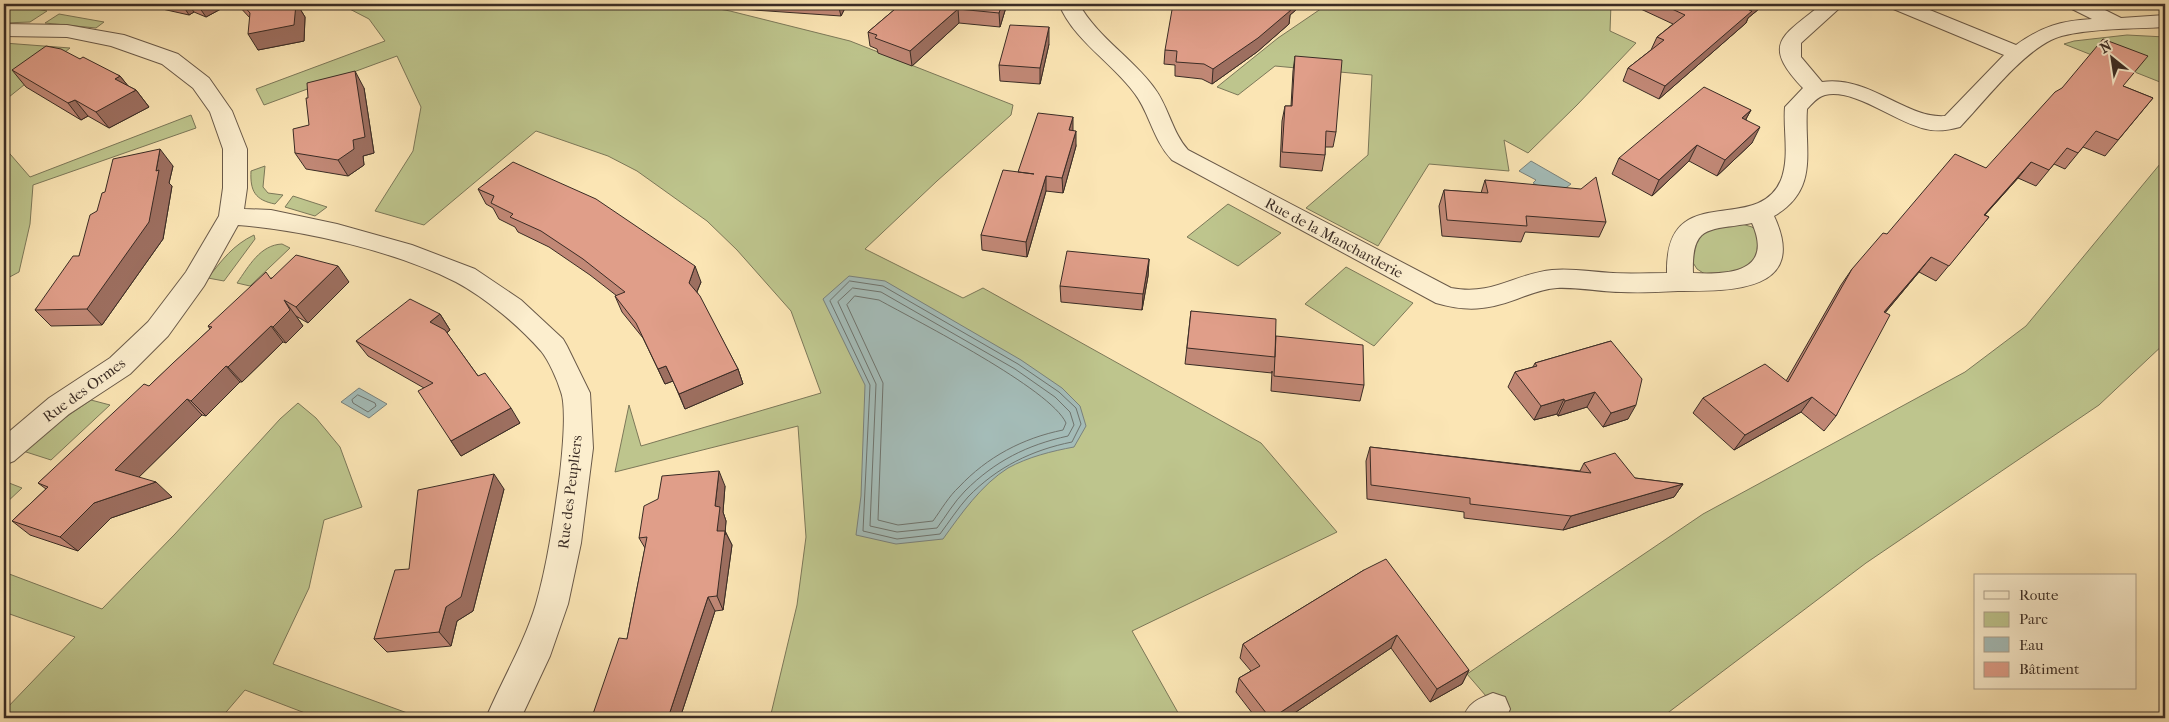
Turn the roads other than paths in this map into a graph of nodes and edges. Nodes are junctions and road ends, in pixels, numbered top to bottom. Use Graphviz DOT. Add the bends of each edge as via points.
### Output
graph roads {
  1 [pos="1069,4"];
  2 [pos="1834,4"];
  3 [pos="1898,4"];
  4 [pos="2077,4"];
  5 [pos="2165,21"];
  6 [pos="2116,23"];
  7 [pos="4,30"];
  8 [pos="2018,53"];
  9 [pos="1818,90"];
  10 [pos="1760,213"];
  11 [pos="230,216"];
  12 [pos="1680,282"];
  13 [pos="4,452"];
  14 [pos="503,718"];
  1 -- 12 [label="street, Rue de la Mancharderie" via="1080,23 1137,82 1170,144 1180,155 1445,296 1478,300 1538,281 1557,279 1650,284"];
  2 -- 9 [label="street" via="1790,41 1788,48 1792,60"];
  3 -- 8 [label="street"];
  4 -- 6 [label="street"];
  5 -- 6 [label="street"];
  6 -- 8 [label="street" via="2051,32"];
  7 -- 11 [label="street, Rue des Ormes" via="67,32 116,40 170,59 201,83 221,111 234,149 235,188"];
  8 -- 9 [label="street" via="1956,119 1944,124 1915,118 1858,92 1831,88"];
  9 -- 10 [label="street" via="1807,94 1796,107 1797,162 1788,188"];
  10 -- 12 [label="street" via="1718,218 1693,229 1680,251"];
  10 -- 12 [label="street, Rue de la Mancharderie" via="1771,238 1772,250 1768,261 1759,270 1749,276 1723,282"];
  11 -- 13 [label="street, Rue des Ormes" via="195,279 158,329 120,366 59,406"];
  11 -- 14 [label="street, Rue des Peupliers" via="271,219 337,233 403,252 466,276 512,306 553,346 576,393 578,448 572,495 552,604 533,656"];
}
